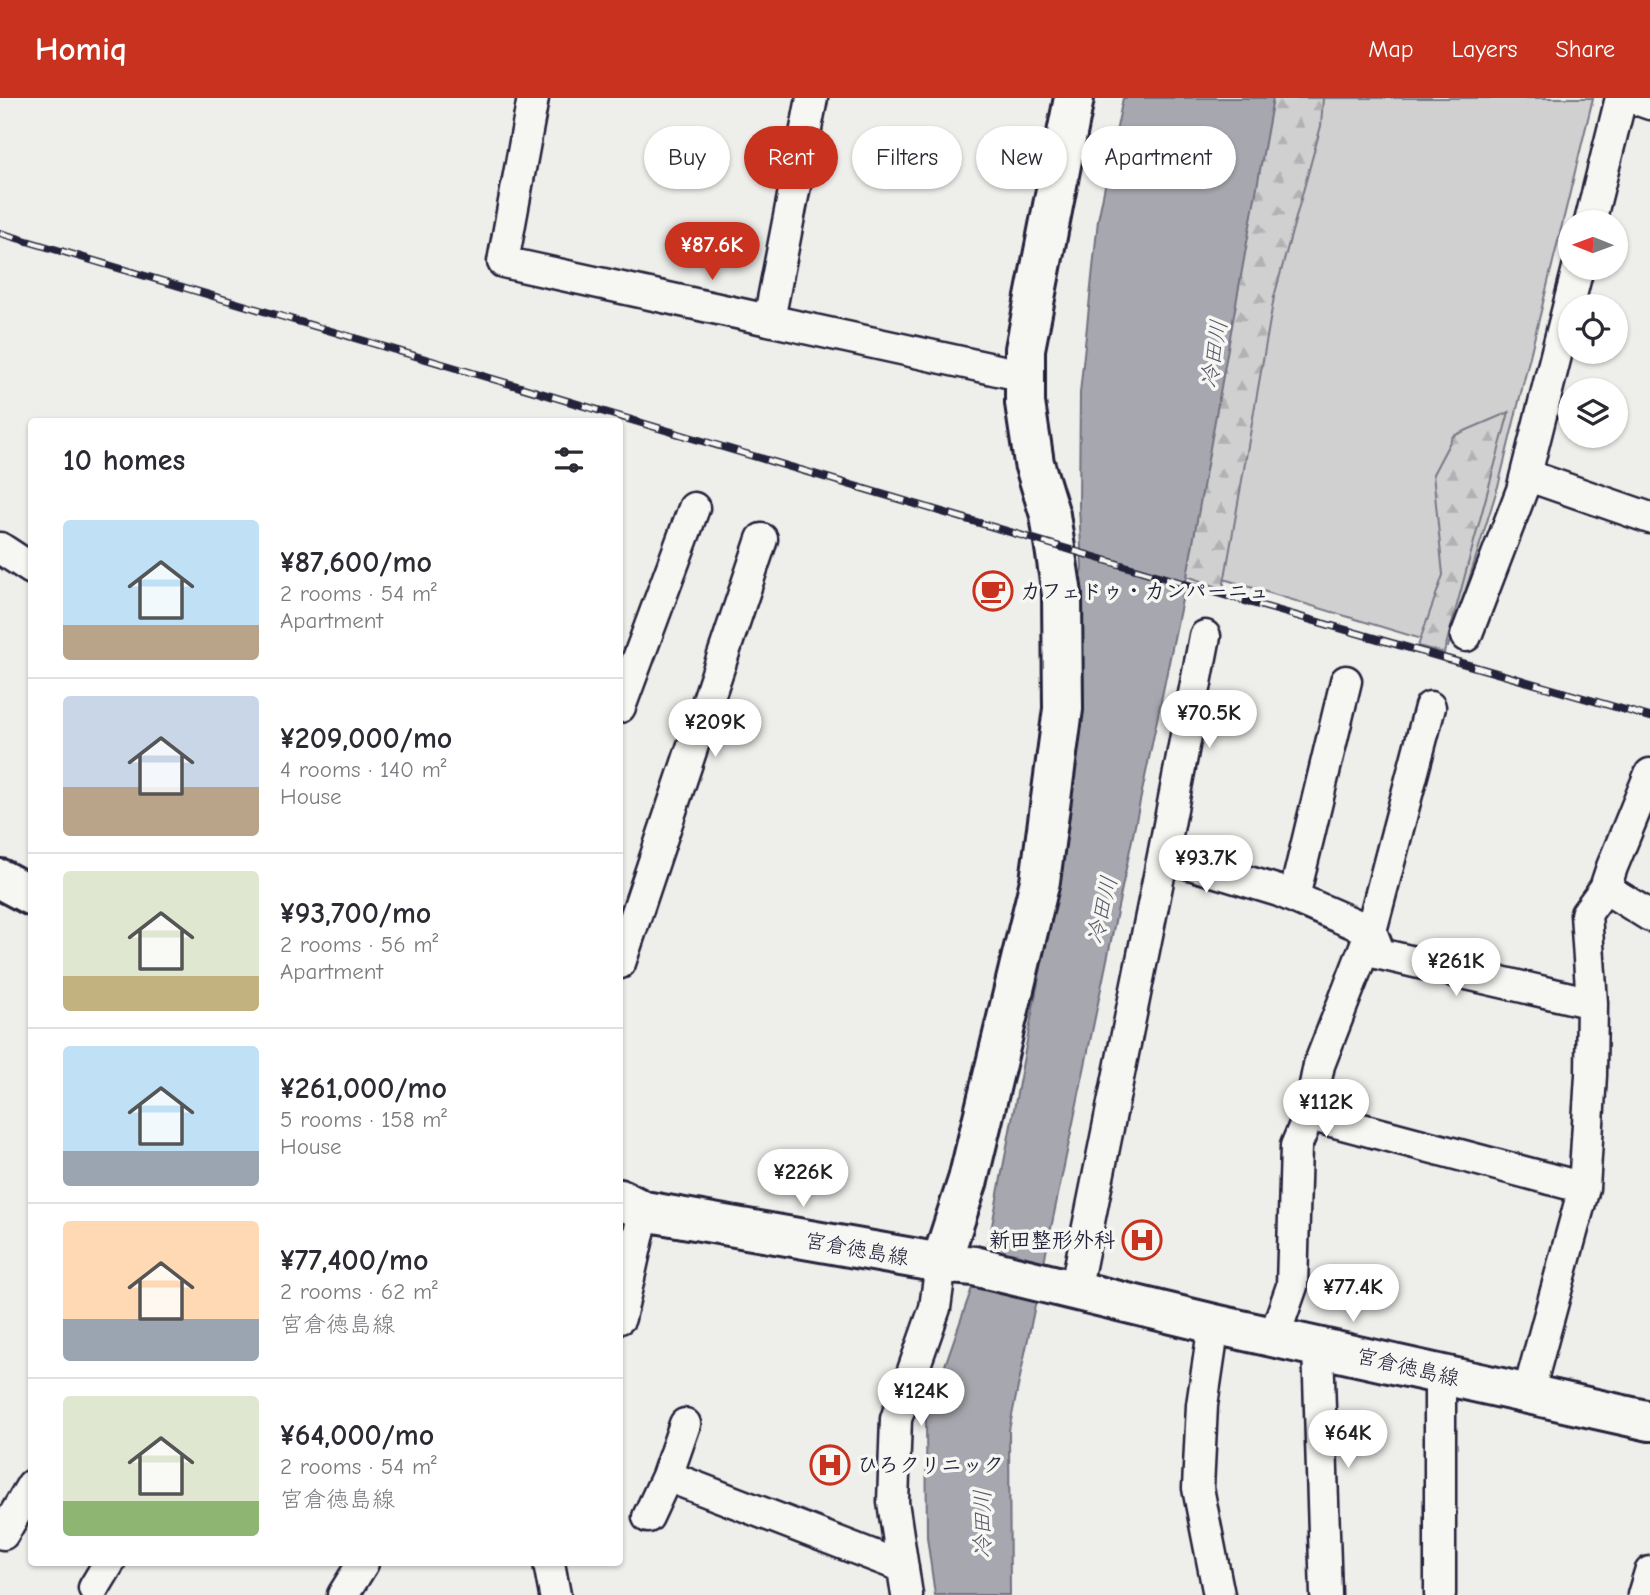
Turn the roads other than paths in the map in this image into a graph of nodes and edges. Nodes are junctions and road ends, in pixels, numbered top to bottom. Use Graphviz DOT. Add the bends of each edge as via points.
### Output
graph roads {
  1 [pos="533,98"];
  2 [pos="812,98"];
  3 [pos="1074,98"];
  4 [pos="1621,98"];
  5 [pos="1633,98"];
  6 [pos="1650,104"];
  7 [pos="1593,210"];
  8 [pos="1575,280"];
  9 [pos="769,320"];
  10 [pos="1025,376"];
  11 [pos="1526,475"];
  12 [pos="694,508"];
  13 [pos="1650,518"];
  14 [pos="762,540"];
  15 [pos="0,548"];
  16 [pos="28,566"];
  17 [pos="1205,636"];
  18 [pos="1466,636"];
  19 [pos="1346,681"];
  20 [pos="623,699"];
  21 [pos="1430,707"];
  22 [pos="1650,774"];
  23 [pos="1163,856"];
  24 [pos="1605,888"];
  25 [pos="1294,897"];
  26 [pos="1650,916"];
  27 [pos="1371,931"];
  28 [pos="623,953"];
  29 [pos="1591,1003"];
  30 [pos="1308,1115"];
  31 [pos="1584,1188"];
  32 [pos="632,1205"];
  33 [pos="958,1265"];
  34 [pos="1060,1287"];
  35 [pos="623,1290"];
  36 [pos="1214,1324"];
  37 [pos="1274,1337"];
  38 [pos="1318,1347"];
  39 [pos="1440,1374"];
  40 [pos="1528,1394"];
  41 [pos="1650,1421"];
  42 [pos="685,1424"];
  43 [pos="667,1476"];
  44 [pos="28,1492"];
  45 [pos="648,1517"];
  46 [pos="3,1534"];
  47 [pos="107,1566"];
  48 [pos="361,1566"];
  49 [pos="550,1566"];
  50 [pos="1650,1572"];
  51 [pos="905,1581"];
  52 [pos="94,1588"];
  53 [pos="343,1595"];
  54 [pos="555,1595"];
  55 [pos="1219,1595"];
  56 [pos="1326,1595"];
  57 [pos="1440,1595"];
  58 [pos="1643,1595"];
  1 -- 9 [label="street" via="503,262"];
  2 -- 9 [label="street"];
  3 -- 10 [label="street" via="1025,349"];
  4 -- 7 [label="street"];
  5 -- 6 [label="street"];
  8 -- 11 [label="street"];
  9 -- 10 [label="street"];
  10 -- 33 [label="street" via="1034,463 1049,516 1062,594 1063,709 1040,881 968,1180"];
  11 -- 13 [label="street"];
  11 -- 18 [label="street"];
  12 -- 20 [label="street"];
  14 -- 28 [label="street"];
  15 -- 16 [label="street"];
  17 -- 23 [label="street"];
  19 -- 25 [label="street"];
  21 -- 27 [label="street"];
  22 -- 24 [label="street"];
  23 -- 25 [label="street"];
  23 -- 34 [label="street"];
  24 -- 26 [label="street"];
  24 -- 29 [label="street" via="1586,914"];
  25 -- 27 [label="street"];
  27 -- 29 [label="street" via="1380,954"];
  27 -- 30 [label="street" via="1319,1065"];
  29 -- 31 [label="street"];
  30 -- 31 [label="street"];
  30 -- 37 [label="street" via="1296,1146 1292,1286"];
  31 -- 40 [label="street"];
  32 -- 33 [label="street, 宮倉徳島線"];
  32 -- 35 [label="street"];
  33 -- 34 [label="street, 宮倉徳島線"];
  33 -- 51 [label="street" via="935,1308 896,1419 893,1503"];
  34 -- 36 [label="street, 宮倉徳島線"];
  36 -- 37 [label="street, 宮倉徳島線"];
  36 -- 55 [label="street" via="1202,1405 1198,1488"];
  37 -- 38 [label="street, 宮倉徳島線"];
  38 -- 39 [label="street, 宮倉徳島線"];
  38 -- 56 [label="street"];
  39 -- 40 [label="street, 宮倉徳島線"];
  39 -- 57 [label="street"];
  40 -- 41 [label="street, 宮倉徳島線"];
  42 -- 43 [label="street"];
  43 -- 45 [label="street"];
  43 -- 51 [label="street"];
  44 -- 46 [label="street"];
  47 -- 52 [label="street"];
  48 -- 53 [label="street"];
  49 -- 54 [label="street"];
  50 -- 58 [label="street"];
}
